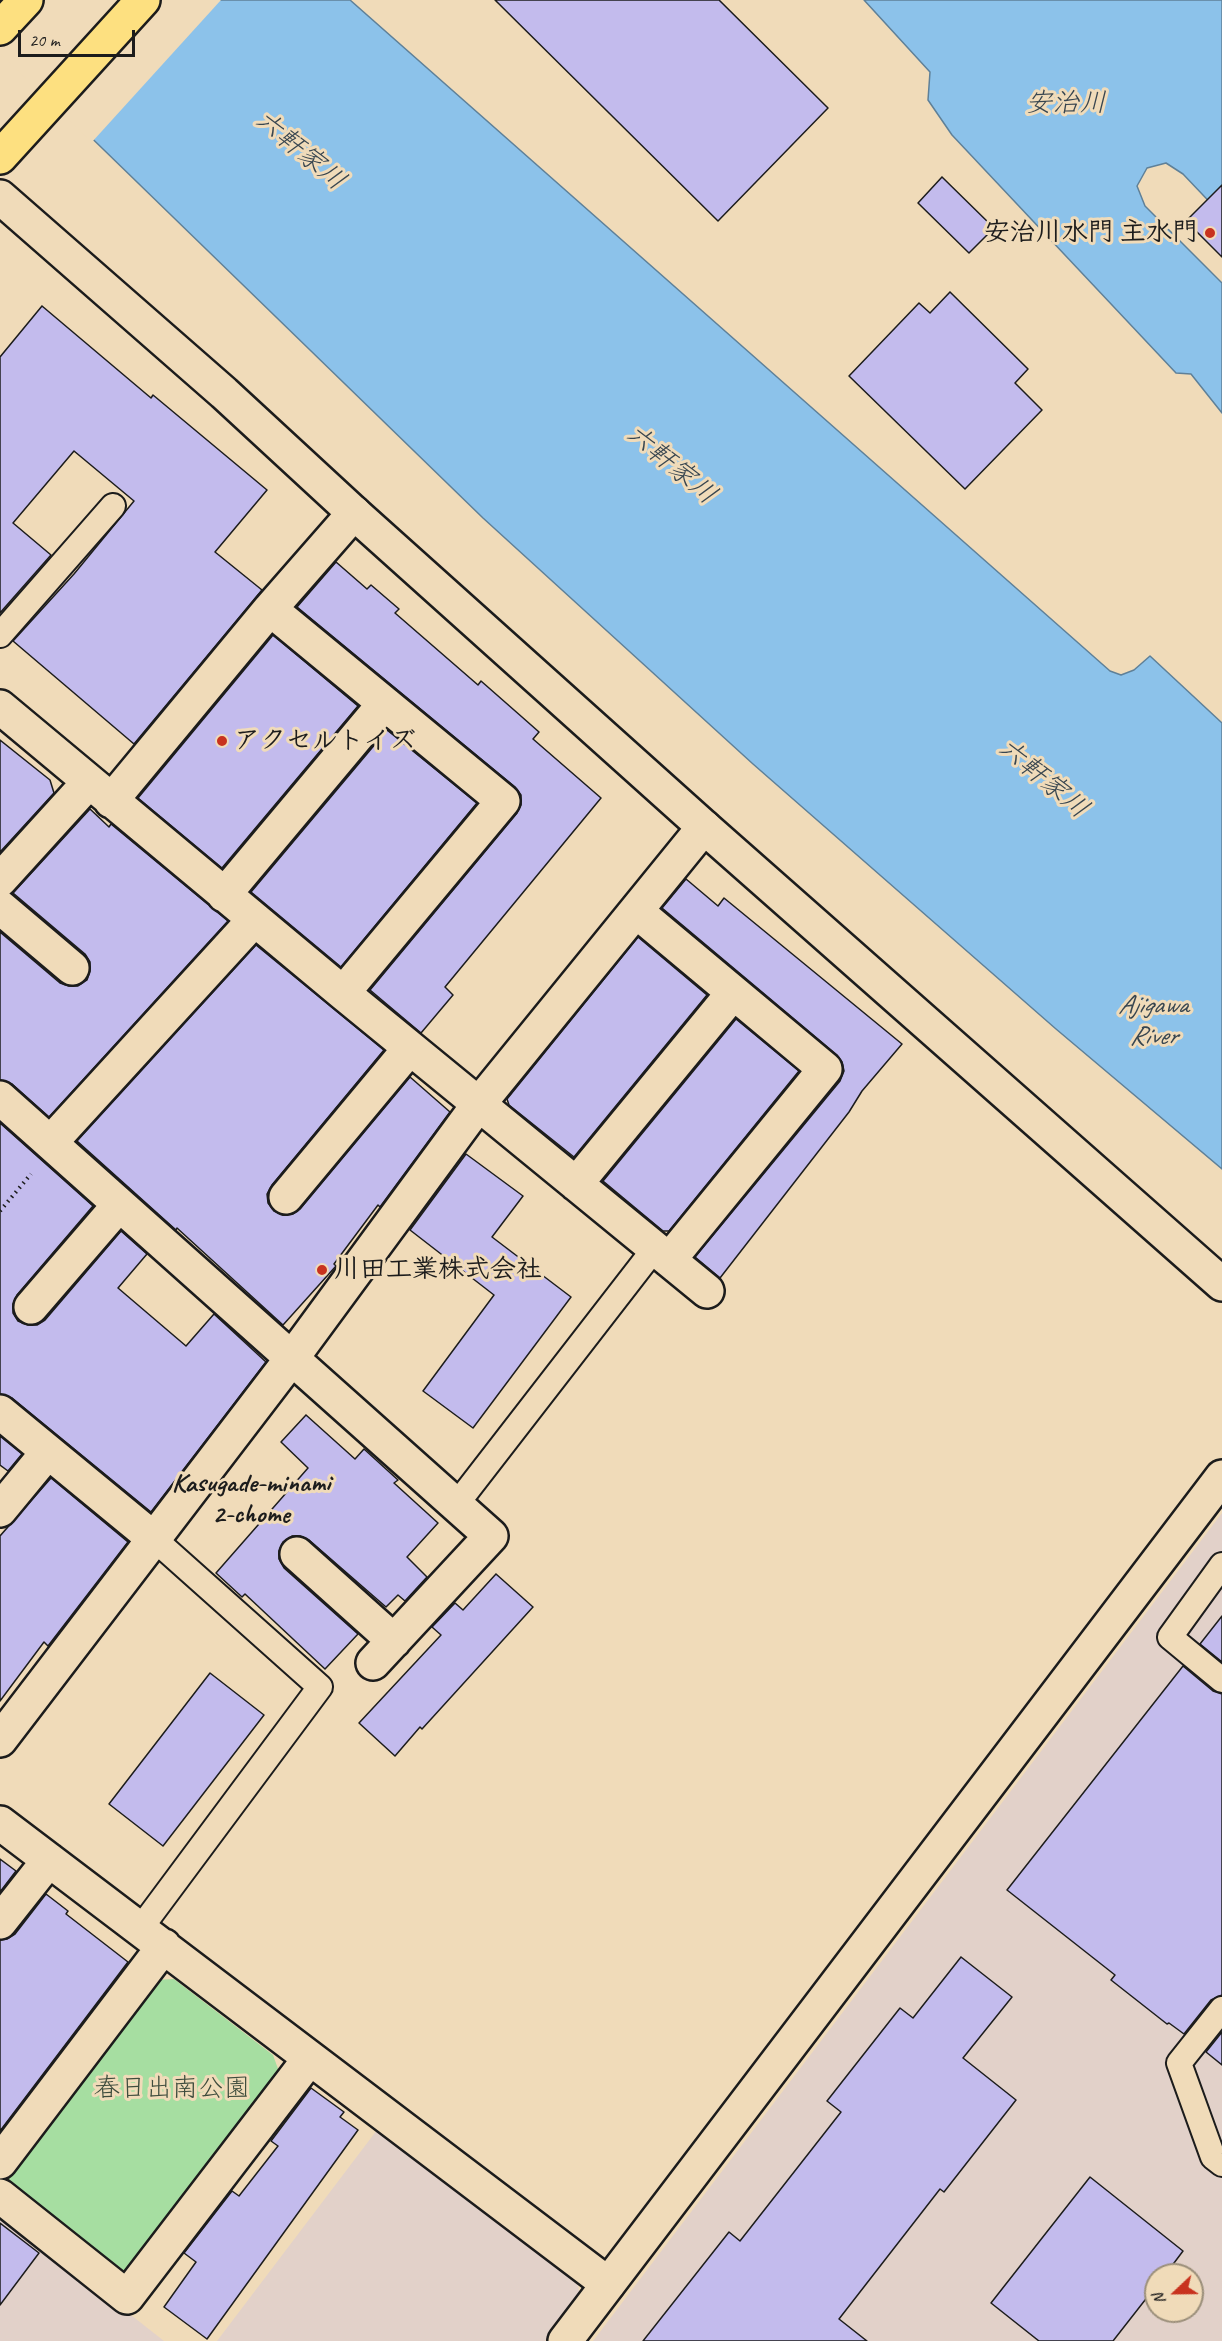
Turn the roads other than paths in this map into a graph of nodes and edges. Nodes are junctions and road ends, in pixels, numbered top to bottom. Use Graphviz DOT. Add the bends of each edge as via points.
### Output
graph roads {
  1 [pos="26,0"];
  2 [pos="143,0"];
  3 [pos="0,28"];
  4 [pos="0,157"];
  5 [pos="0,198"];
  6 [pos="114,506"];
  7 [pos="354,513"];
  8 [pos="270,609"];
  9 [pos="0,635"];
  10 [pos="384,704"];
  11 [pos="0,707"];
  12 [pos="100,792"];
  13 [pos="704,827"];
  14 [pos="0,880"];
  15 [pos="224,895"];
  16 [pos="0,907"];
  17 [pos="636,911"];
  18 [pos="254,920"];
  19 [pos="72,968"];
  20 [pos="343,993"];
  21 [pos="733,993"];
  22 [pos="410,1048"];
  23 [pos="0,1098"];
  24 [pos="478,1105"];
  25 [pos="52,1144"];
  26 [pos="576,1184"];
  27 [pos="286,1197"];
  28 [pos="119,1205"];
  29 [pos="662,1254"];
  30 [pos="1222,1284"];
  31 [pos="707,1291"];
  32 [pos="31,1307"];
  33 [pos="292,1358"];
  34 [pos="0,1412"];
  35 [pos="47,1453"];
  36 [pos="1222,1477"];
  37 [pos="456,1505"];
  38 [pos="0,1510"];
  39 [pos="153,1538"];
  40 [pos="297,1554"];
  41 [pos="1222,1565"];
  42 [pos="1222,1680"];
  43 [pos="0,1740"];
  44 [pos="0,1823"];
  45 [pos="49,1860"];
  46 [pos="0,1923"];
  47 [pos="152,1938"];
  48 [pos="1222,2009"];
  49 [pos="310,2058"];
  50 [pos="0,2162"];
  51 [pos="1222,2164"];
  52 [pos="0,2196"];
  53 [pos="608,2284"];
  54 [pos="565,2341"];
  1 -- 3 [label="highway"];
  2 -- 4 [label="highway"];
  5 -- 7 [label="street" via="224,393"];
  6 -- 9 [label="lane"];
  7 -- 8 [label="street"];
  7 -- 13 [label="street"];
  8 -- 10 [label="street"];
  8 -- 12 [label="street"];
  10 -- 15 [label="street"];
  10 -- 20 [label="street" via="503,801"];
  11 -- 12 [label="street"];
  12 -- 14 [label="street"];
  12 -- 15 [label="street"];
  13 -- 17 [label="street"];
  13 -- 30 [label="street"];
  15 -- 18 [label="street"];
  16 -- 19 [label="street"];
  17 -- 21 [label="street"];
  17 -- 24 [label="street"];
  18 -- 20 [label="street"];
  18 -- 25 [label="street"];
  20 -- 22 [label="street"];
  21 -- 26 [label="street"];
  21 -- 29 [label="street" via="825,1070"];
  22 -- 24 [label="street"];
  22 -- 27 [label="street"];
  23 -- 25 [label="street"];
  24 -- 26 [label="street"];
  24 -- 33 [label="street"];
  25 -- 28 [label="street"];
  26 -- 29 [label="street"];
  28 -- 32 [label="street"];
  28 -- 33 [label="street"];
  29 -- 31 [label="street"];
  29 -- 37 [label="lane"];
  33 -- 37 [label="street"];
  33 -- 39 [label="street"];
  34 -- 35 [label="street"];
  35 -- 38 [label="street"];
  35 -- 39 [label="street"];
  36 -- 53 [label="street"];
  37 -- 40 [label="street" via="491,1536 384,1652"];
  39 -- 43 [label="street"];
  39 -- 47 [label="lane" via="320,1687"];
  41 -- 42 [label="lane" via="1170,1637"];
  44 -- 45 [label="street"];
  45 -- 46 [label="street"];
  45 -- 47 [label="street"];
  47 -- 49 [label="street"];
  47 -- 50 [label="street"];
  48 -- 51 [label="lane" via="1179,2063 1213,2157"];
  49 -- 52 [label="street" via="127,2297"];
  49 -- 53 [label="street"];
  53 -- 54 [label="street"];
}
